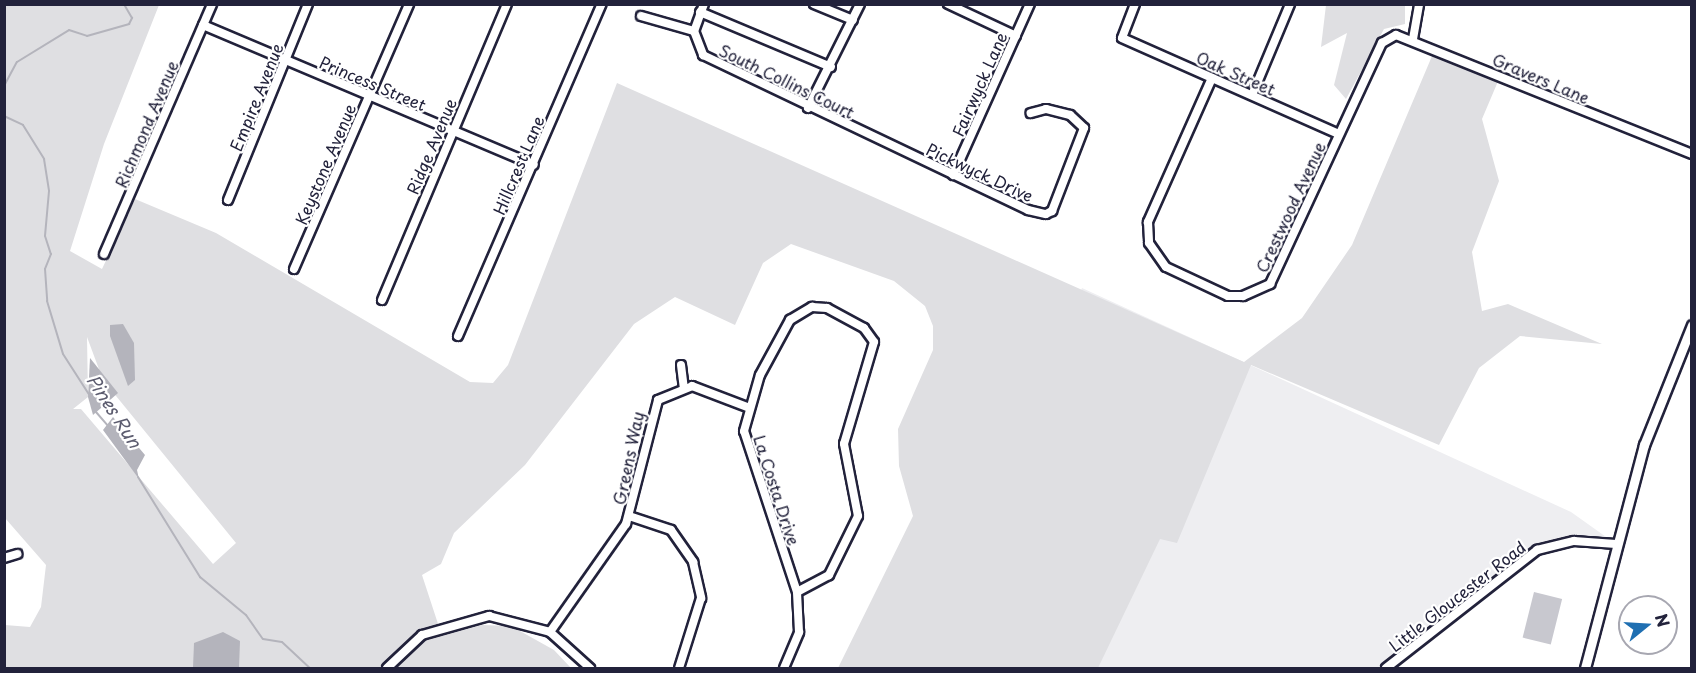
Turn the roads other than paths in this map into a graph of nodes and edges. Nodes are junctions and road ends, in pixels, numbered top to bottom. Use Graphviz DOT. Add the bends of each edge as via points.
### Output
graph roads {
  1 [pos="212,4"];
  2 [pos="308,4"];
  3 [pos="409,4"];
  4 [pos="507,4"];
  5 [pos="602,4"];
  6 [pos="814,4"];
  7 [pos="860,4"];
  8 [pos="948,4"];
  9 [pos="1030,4"];
  10 [pos="1135,4"];
  11 [pos="1290,4"];
  12 [pos="1419,4"];
  13 [pos="702,8"];
  14 [pos="641,16"];
  15 [pos="853,20"];
  16 [pos="203,25"];
  17 [pos="694,31"];
  18 [pos="1016,36"];
  19 [pos="1413,39"];
  20 [pos="286,60"];
  21 [pos="831,67"];
  22 [pos="1212,78"];
  23 [pos="369,95"];
  24 [pos="1252,95"];
  25 [pos="808,108"];
  26 [pos="1032,113"];
  27 [pos="452,132"];
  28 [pos="1339,134"];
  29 [pos="899,150"];
  30 [pos="1692,154"];
  31 [pos="534,165"];
  32 [pos="953,175"];
  33 [pos="228,200"];
  34 [pos="104,254"];
  35 [pos="294,269"];
  36 [pos="382,300"];
  37 [pos="1692,325"];
  38 [pos="458,336"];
  39 [pos="681,365"];
  40 [pos="684,388"];
  41 [pos="747,407"];
  42 [pos="629,516"];
  43 [pos="1616,544"];
  44 [pos="17,554"];
  45 [pos="4,558"];
  46 [pos="797,592"];
  47 [pos="550,632"];
  48 [pos="387,669"];
  49 [pos="590,669"];
  50 [pos="679,669"];
  51 [pos="784,669"];
  52 [pos="1386,669"];
  53 [pos="1585,669"];
  1 -- 16 [label="street, Richmond Avenue"];
  2 -- 20 [label="street, Empire Avenue"];
  3 -- 23 [label="street, Keystone Avenue"];
  4 -- 27 [label="street, Ridge Avenue"];
  5 -- 31 [label="street, Hillcrest Lane"];
  6 -- 15 [label="street"];
  7 -- 15 [label="street"];
  8 -- 18 [label="street"];
  9 -- 18 [label="street, Fairwyck Lane"];
  10 -- 22 [label="street, Oak Street" via="1122,38"];
  11 -- 24 [label="street"];
  12 -- 19 [label="street"];
  13 -- 17 [label="street"];
  13 -- 21 [label="street"];
  14 -- 17 [label="street"];
  15 -- 21 [label="street"];
  16 -- 20 [label="street, Princess Street"];
  16 -- 34 [label="street, Richmond Avenue"];
  17 -- 25 [label="street, South Collins Court" via="703,55"];
  18 -- 32 [label="street, Fairwyck Lane"];
  19 -- 28 [label="street, Crestwood Avenue" via="1396,35 1382,43"];
  19 -- 30 [label="street, Gravers Lane"];
  20 -- 23 [label="street, Princess Street"];
  20 -- 33 [label="street, Empire Avenue"];
  21 -- 25 [label="street"];
  22 -- 24 [label="street, Oak Street"];
  22 -- 28 [label="street, Crestwood Avenue" via="1148,222 1149,243 1166,267 1228,296 1243,296 1270,284"];
  23 -- 27 [label="street, Princess Street"];
  23 -- 35 [label="street, Keystone Avenue"];
  24 -- 28 [label="street, Oak Street"];
  25 -- 29 [label="street, South Collins Court"];
  26 -- 32 [label="street, Pickwyck Drive" via="1046,109 1083,125 1050,212 1028,210"];
  27 -- 31 [label="street, Princess Street"];
  27 -- 36 [label="street, Ridge Avenue"];
  29 -- 32 [label="street, Pickwyck Drive"];
  31 -- 38 [label="street, Hillcrest Lane"];
  37 -- 43 [label="main road" via="1644,445"];
  39 -- 40 [label="street"];
  40 -- 41 [label="street" via="719,393"];
  40 -- 42 [label="street, Greens Way" via="666,392 651,412"];
  41 -- 46 [label="street, La Costa Drive" via="748,452"];
  41 -- 46 [label="street, La Costa Drive" via="798,313 827,308 870,334 874,352 844,444 858,516 829,575"];
  42 -- 47 [label="street, Greens Way"];
  42 -- 50 [label="street" via="654,521 679,536 693,562 701,598"];
  43 -- 52 [label="street, Little Gloucester Road" via="1574,541 1537,550"];
  43 -- 53 [label="main road"];
  44 -- 45 [label="street"];
  46 -- 51 [label="street, La Costa Drive" via="799,632"];
  47 -- 48 [label="street" via="515,619 469,618 422,635"];
  47 -- 49 [label="street"];
}
